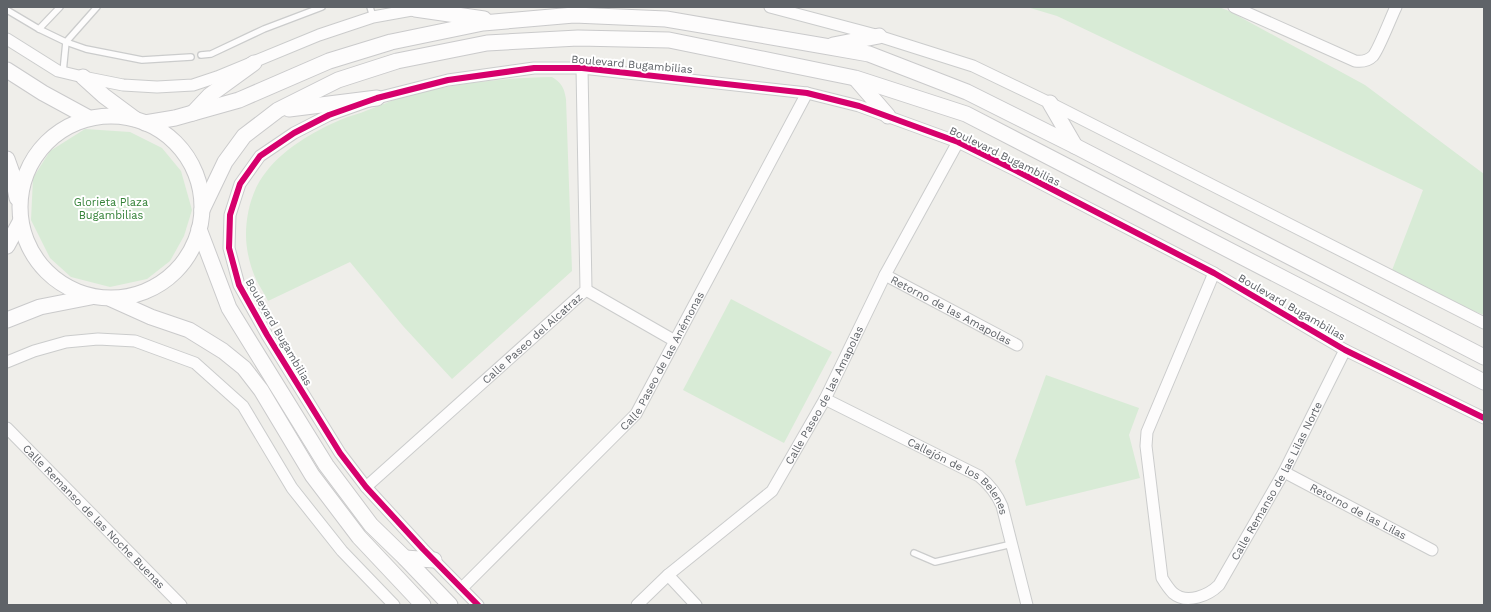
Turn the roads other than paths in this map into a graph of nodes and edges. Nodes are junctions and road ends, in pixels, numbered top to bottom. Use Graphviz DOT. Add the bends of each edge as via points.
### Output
graph roads {
  1 [pos="60,7"];
  2 [pos="97,7"];
  3 [pos="322,7"];
  4 [pos="770,7"];
  5 [pos="1234,7"];
  6 [pos="1396,7"];
  7 [pos="420,8"];
  8 [pos="7,10"];
  9 [pos="371,12"];
  10 [pos="503,22"];
  11 [pos="39,29"];
  12 [pos="879,36"];
  13 [pos="7,39"];
  14 [pos="66,42"];
  15 [pos="824,46"];
  16 [pos="201,55"];
  17 [pos="191,57"];
  18 [pos="254,62"];
  19 [pos="582,68"];
  20 [pos="7,70"];
  21 [pos="63,72"];
  22 [pos="83,77"];
  23 [pos="855,78"];
  24 [pos="807,93"];
  25 [pos="377,98"];
  26 [pos="1050,103"];
  27 [pos="278,110"];
  28 [pos="193,113"];
  29 [pos="888,116"];
  30 [pos="89,118"];
  31 [pos="140,121"];
  32 [pos="958,142"];
  33 [pos="1075,146"];
  34 [pos="7,159"];
  35 [pos="202,210"];
  36 [pos="16,216"];
  37 [pos="199,229"];
  38 [pos="7,246"];
  39 [pos="1214,273"];
  40 [pos="885,275"];
  41 [pos="586,290"];
  42 [pos="91,296"];
  43 [pos="110,298"];
  44 [pos="7,320"];
  45 [pos="1484,323"];
  46 [pos="675,341"];
  47 [pos="1017,345"];
  48 [pos="1346,350"];
  49 [pos="1484,357"];
  50 [pos="7,362"];
  51 [pos="1484,382"];
  52 [pos="825,399"];
  53 [pos="1484,418"];
  54 [pos="7,428"];
  55 [pos="1284,472"];
  56 [pos="366,488"];
  57 [pos="1012,544"];
  58 [pos="1432,550"];
  59 [pos="914,553"];
  60 [pos="405,558"];
  61 [pos="434,560"];
  62 [pos="668,576"];
  63 [pos="462,588"];
  64 [pos="181,605"];
  65 [pos="394,605"];
  66 [pos="423,605"];
  67 [pos="450,605"];
  68 [pos="478,605"];
  69 [pos="637,605"];
  70 [pos="696,605"];
  71 [pos="1027,605"];
  1 -- 11 [label="lane"];
  2 -- 14 [label="lane"];
  3 -- 16 [label="lane" via="264,29 211,54"];
  4 -- 12 [label="street"];
  5 -- 6 [label="street" via="1360,62 1374,55"];
  7 -- 9 [label="street"];
  7 -- 10 [label="street"];
  8 -- 11 [label="lane"];
  9 -- 18 [label="street"];
  10 -- 15 [label="street" via="574,15 666,19"];
  10 -- 28 [label="street" via="391,42 329,61 239,100"];
  11 -- 14 [label="lane"];
  12 -- 15 [label="street"];
  12 -- 26 [label="street" via="973,66"];
  13 -- 21 [label="street"];
  14 -- 17 [label="lane" via="86,49 142,60"];
  14 -- 21 [label="lane"];
  15 -- 33 [label="street" via="869,54 967,92"];
  18 -- 22 [label="street" via="193,85 123,85"];
  18 -- 28 [label="street" via="210,95"];
  19 -- 24 [label="street, Boulevard Bugambilias"];
  19 -- 25 [label="street, Boulevard Bugambilias" via="534,68 448,80"];
  19 -- 41 [label="street, Calle Paseo del Alcatraz"];
  20 -- 30 [label="street"];
  21 -- 22 [label="street"];
  22 -- 31 [label="street" via="104,96"];
  23 -- 27 [label="street, Boulevard Bugambilias" via="669,40 570,38 487,43 397,61 338,80"];
  23 -- 29 [label="street"];
  23 -- 51 [label="street, Boulevard Bugambilias" via="966,114"];
  24 -- 29 [label="street, Boulevard Bugambilias"];
  24 -- 46 [label="street, Calle Paseo de las Anémonas"];
  25 -- 27 [label="street"];
  25 -- 56 [label="street, Boulevard Bugambilias" via="329,115 294,133 260,156 240,184 230,215 229,248 239,285 264,329 340,453"];
  26 -- 33 [label="street"];
  26 -- 45 [label="street"];
  27 -- 35 [label="street, Boulevard Bugambilias" via="244,136 225,162"];
  28 -- 31 [label="street"];
  29 -- 32 [label="street, Boulevard Bugambilias"];
  30 -- 31 [label="street" via="112,116"];
  30 -- 36 [label="street" via="66,127 46,142 31,161 22,184"];
  31 -- 35 [label="street" via="164,133 181,148 193,167 200,188"];
  32 -- 39 [label="street, Boulevard Bugambilias"];
  32 -- 40 [label="street, Calle Paseo de las Amapolas"];
  33 -- 49 [label="street"];
  34 -- 36 [label="street" via="12,174"];
  35 -- 37 [label="street"];
  36 -- 38 [label="street"];
  36 -- 42 [label="street" via="26,243 37,262 52,278 70,289"];
  37 -- 43 [label="street" via="192,248 181,265 167,279 150,290"];
  37 -- 60 [label="street" via="230,308 326,464 371,525"];
  39 -- 48 [label="street, Boulevard Bugambilias"];
  39 -- 55 [label="street, Calle Remanso de las Lilas Norte" via="1147,432 1146,446 1162,578 1174,594 1194,598 1208,594 1219,585"];
  40 -- 47 [label="street, Retorno de las Amapolas"];
  40 -- 52 [label="street, Calle Paseo de las Amapolas"];
  41 -- 46 [label="street"];
  41 -- 56 [label="street, Calle Paseo del Alcatraz"];
  42 -- 43 [label="street"];
  42 -- 44 [label="street" via="40,307"];
  43 -- 66 [label="street" via="151,317 189,330 223,351 244,368 261,390 312,475 359,537"];
  46 -- 63 [label="street, Calle Paseo de las Anémonas" via="636,414"];
  48 -- 53 [label="street, Boulevard Bugambilias"];
  48 -- 55 [label="street, Calle Remanso de las Lilas Norte"];
  50 -- 65 [label="street" via="66,342 98,339 135,341 195,362 243,406 292,488 342,551"];
  52 -- 57 [label="street, Callejón de los Belenes" via="979,476 987,483 1002,506"];
  52 -- 62 [label="street, Calle Paseo de las Amapolas" via="772,491"];
  54 -- 64 [label="street, Calle Remanso de las Noche Buenas"];
  55 -- 58 [label="street, Retorno de las Lilas"];
  56 -- 61 [label="street, Boulevard Bugambilias"];
  57 -- 59 [label="lane" via="935,562"];
  57 -- 71 [label="street, Callejón de los Belenes"];
  60 -- 61 [label="street"];
  60 -- 67 [label="street"];
  61 -- 63 [label="street, Boulevard Bugambilias"];
  62 -- 69 [label="street, Calle Paseo de las Amapolas"];
  62 -- 70 [label="street"];
  63 -- 68 [label="street, Boulevard Bugambilias"];
}
